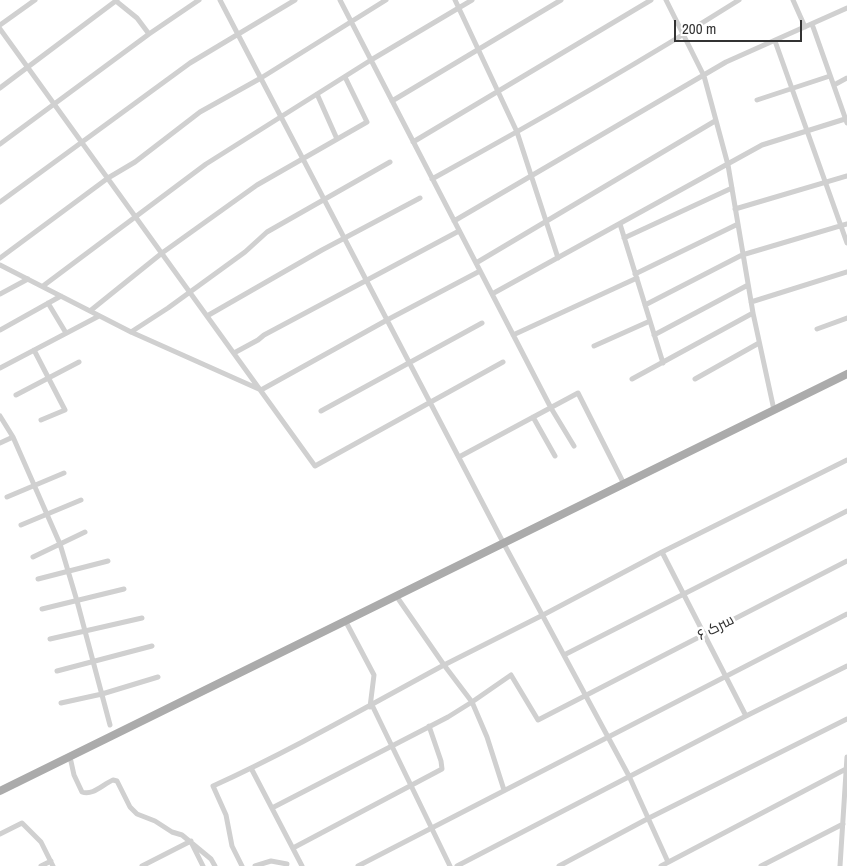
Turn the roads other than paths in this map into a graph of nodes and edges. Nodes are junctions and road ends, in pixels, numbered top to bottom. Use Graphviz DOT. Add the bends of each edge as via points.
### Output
graph roads {
  1 [pos="34,0"];
  2 [pos="199,0"];
  3 [pos="220,0"];
  4 [pos="295,0"];
  5 [pos="340,0"];
  6 [pos="386,0"];
  7 [pos="455,0"];
  8 [pos="472,0"];
  9 [pos="561,0"];
  10 [pos="651,0"];
  11 [pos="666,0"];
  12 [pos="740,0"];
  13 [pos="793,0"];
  14 [pos="114,1"];
  15 [pos="459,8"];
  16 [pos="847,8"];
  17 [pos="352,22"];
  18 [pos="812,24"];
  19 [pos="0,27"];
  20 [pos="805,27"];
  21 [pos="149,34"];
  22 [pos="238,35"];
  23 [pos="684,35"];
  24 [pos="775,41"];
  25 [pos="478,50"];
  26 [pos="371,60"];
  27 [pos="27,66"];
  28 [pos="704,76"];
  29 [pos="830,76"];
  30 [pos="345,77"];
  31 [pos="261,78"];
  32 [pos="847,78"];
  33 [pos="834,85"];
  34 [pos="0,88"];
  35 [pos="792,88"];
  36 [pos="498,91"];
  37 [pos="317,94"];
  38 [pos="757,100"];
  39 [pos="392,102"];
  40 [pos="54,104"];
  41 [pos="281,117"];
  42 [pos="716,121"];
  43 [pos="846,121"];
  44 [pos="517,132"];
  45 [pos="807,132"];
  46 [pos="337,139"];
  47 [pos="413,142"];
  48 [pos="82,143"];
  49 [pos="0,144"];
  50 [pos="302,158"];
  51 [pos="390,162"];
  52 [pos="728,165"];
  53 [pos="532,176"];
  54 [pos="847,176"];
  55 [pos="108,178"];
  56 [pos="432,179"];
  57 [pos="826,183"];
  58 [pos="732,188"];
  59 [pos="323,198"];
  60 [pos="420,198"];
  61 [pos="0,202"];
  62 [pos="736,209"];
  63 [pos="136,217"];
  64 [pos="454,221"];
  65 [pos="546,221"];
  66 [pos="620,224"];
  67 [pos="738,224"];
  68 [pos="847,224"];
  69 [pos="841,226"];
  70 [pos="460,231"];
  71 [pos="344,238"];
  72 [pos="624,238"];
  73 [pos="847,243"];
  74 [pos="162,253"];
  75 [pos="742,255"];
  76 [pos="0,258"];
  77 [pos="558,258"];
  78 [pos="476,263"];
  79 [pos="0,265"];
  80 [pos="480,271"];
  81 [pos="847,272"];
  82 [pos="636,276"];
  83 [pos="28,279"];
  84 [pos="366,280"];
  85 [pos="748,285"];
  86 [pos="44,286"];
  87 [pos="190,292"];
  88 [pos="0,294"];
  89 [pos="492,294"];
  90 [pos="61,296"];
  91 [pos="751,302"];
  92 [pos="48,303"];
  93 [pos="645,305"];
  94 [pos="90,311"];
  95 [pos="753,313"];
  96 [pos="99,316"];
  97 [pos="207,316"];
  98 [pos="847,318"];
  99 [pos="387,320"];
  100 [pos="650,321"];
  101 [pos="482,323"];
  102 [pos="817,329"];
  103 [pos="0,330"];
  104 [pos="131,332"];
  105 [pos="66,333"];
  106 [pos="513,335"];
  107 [pos="654,335"];
  108 [pos="759,343"];
  109 [pos="594,346"];
  110 [pos="34,350"];
  111 [pos="234,353"];
  112 [pos="79,362"];
  113 [pos="409,362"];
  114 [pos="503,362"];
  115 [pos="662,363"];
  116 [pos="0,368"];
  117 [pos="847,374"];
  118 [pos="48,378"];
  119 [pos="632,379"];
  120 [pos="695,379"];
  121 [pos="261,390"];
  122 [pos="16,395"];
  123 [pos="430,402"];
  124 [pos="551,408"];
  125 [pos="774,410"];
  126 [pos="321,411"];
  127 [pos="0,416"];
  128 [pos="533,417"];
  129 [pos="41,420"];
  130 [pos="13,437"];
  131 [pos="0,443"];
  132 [pos="574,446"];
  133 [pos="555,456"];
  134 [pos="459,457"];
  135 [pos="847,460"];
  136 [pos="64,472"];
  137 [pos="624,484"];
  138 [pos="35,485"];
  139 [pos="7,497"];
  140 [pos="81,500"];
  141 [pos="847,511"];
  142 [pos="48,514"];
  143 [pos="21,525"];
  144 [pos="85,532"];
  145 [pos="60,544"];
  146 [pos="504,544"];
  147 [pos="662,552"];
  148 [pos="33,557"];
  149 [pos="108,561"];
  150 [pos="847,561"];
  151 [pos="69,571"];
  152 [pos="38,579"];
  153 [pos="124,589"];
  154 [pos="684,593"];
  155 [pos="397,597"];
  156 [pos="77,601"];
  157 [pos="42,609"];
  158 [pos="847,614"];
  159 [pos="543,615"];
  160 [pos="142,618"];
  161 [pos="346,622"];
  162 [pos="85,631"];
  163 [pos="704,634"];
  164 [pos="50,639"];
  165 [pos="152,646"];
  166 [pos="564,655"];
  167 [pos="93,662"];
  168 [pos="444,665"];
  169 [pos="847,666"];
  170 [pos="57,671"];
  171 [pos="725,676"];
  172 [pos="158,677"];
  173 [pos="102,694"];
  174 [pos="587,696"];
  175 [pos="61,702"];
  176 [pos="472,702"];
  177 [pos="371,706"];
  178 [pos="746,716"];
  179 [pos="847,719"];
  180 [pos="110,725"];
  181 [pos="429,726"];
  182 [pos="608,736"];
  183 [pos="392,745"];
  184 [pos="70,757"];
  185 [pos="847,760"];
  186 [pos="251,768"];
  187 [pos="846,769"];
  188 [pos="629,776"];
  189 [pos="410,786"];
  190 [pos="504,790"];
  191 [pos="0,791"];
  192 [pos="272,808"];
  193 [pos="649,818"];
  194 [pos="842,824"];
  195 [pos="430,828"];
  196 [pos="0,834"];
  197 [pos="191,841"];
  198 [pos="293,848"];
  199 [pos="668,862"];
  200 [pos="52,863"];
  201 [pos="287,864"];
  202 [pos="41,866"];
  203 [pos="142,866"];
  204 [pos="203,866"];
  205 [pos="215,866"];
  206 [pos="242,866"];
  207 [pos="255,866"];
  208 [pos="302,866"];
  209 [pos="358,866"];
  210 [pos="450,866"];
  211 [pos="457,866"];
  212 [pos="558,866"];
  213 [pos="661,866"];
  214 [pos="761,866"];
  215 [pos="840,866"];
  1 -- 19 [label="street"];
  2 -- 21 [label="street"];
  3 -- 22 [label="street"];
  4 -- 22 [label="street"];
  5 -- 17 [label="street"];
  6 -- 17 [label="street"];
  7 -- 15 [label="street"];
  8 -- 15 [label="street"];
  9 -- 25 [label="street"];
  10 -- 36 [label="street"];
  11 -- 23 [label="street"];
  12 -- 23 [label="street"];
  13 -- 20 [label="street"];
  14 -- 21 [label="street" via="137,18"];
  14 -- 27 [label="street"];
  15 -- 25 [label="street"];
  15 -- 26 [label="street"];
  16 -- 18 [label="street"];
  17 -- 26 [label="street"];
  17 -- 31 [label="street"];
  18 -- 20 [label="street"];
  18 -- 29 [label="street"];
  19 -- 27 [label="street"];
  20 -- 24 [label="street"];
  21 -- 40 [label="street"];
  22 -- 31 [label="street"];
  22 -- 48 [label="street" via="190,63"];
  23 -- 28 [label="street"];
  23 -- 44 [label="street"];
  24 -- 28 [label="street" via="726,62"];
  24 -- 35 [label="street"];
  25 -- 36 [label="street"];
  25 -- 39 [label="street"];
  26 -- 30 [label="street"];
  26 -- 39 [label="street"];
  27 -- 34 [label="street"];
  27 -- 40 [label="street"];
  28 -- 42 [label="street"];
  28 -- 53 [label="street"];
  29 -- 33 [label="street"];
  29 -- 35 [label="street"];
  30 -- 37 [label="street"];
  30 -- 46 [label="street" via="367,122"];
  31 -- 41 [label="street"];
  31 -- 55 [label="street" via="200,112 135,162"];
  32 -- 33 [label="street"];
  33 -- 43 [label="street"];
  35 -- 38 [label="street"];
  35 -- 45 [label="street"];
  36 -- 44 [label="street"];
  36 -- 47 [label="street"];
  37 -- 41 [label="street"];
  37 -- 46 [label="street"];
  39 -- 47 [label="street"];
  40 -- 48 [label="street"];
  40 -- 49 [label="street"];
  41 -- 50 [label="street"];
  41 -- 63 [label="street" via="206,164"];
  42 -- 52 [label="street"];
  42 -- 65 [label="street"];
  43 -- 45 [label="street"];
  44 -- 53 [label="street"];
  44 -- 56 [label="street"];
  45 -- 52 [label="street" via="762,145"];
  45 -- 57 [label="street"];
  46 -- 50 [label="street"];
  47 -- 56 [label="street"];
  48 -- 55 [label="street"];
  48 -- 61 [label="street"];
  50 -- 59 [label="street"];
  50 -- 74 [label="street" via="257,185"];
  51 -- 59 [label="street"];
  52 -- 58 [label="street"];
  52 -- 66 [label="street"];
  53 -- 64 [label="street"];
  53 -- 65 [label="street"];
  54 -- 57 [label="street"];
  55 -- 63 [label="street"];
  55 -- 76 [label="street"];
  56 -- 64 [label="street"];
  57 -- 62 [label="street"];
  57 -- 69 [label="street"];
  58 -- 62 [label="street"];
  58 -- 72 [label="street"];
  59 -- 71 [label="street"];
  59 -- 87 [label="street" via="266,232 245,252"];
  60 -- 71 [label="street"];
  62 -- 67 [label="street"];
  63 -- 74 [label="street"];
  63 -- 86 [label="street"];
  64 -- 70 [label="street"];
  65 -- 77 [label="street"];
  65 -- 78 [label="street"];
  66 -- 72 [label="street"];
  66 -- 77 [label="street"];
  67 -- 75 [label="street"];
  67 -- 82 [label="street"];
  68 -- 69 [label="street"];
  69 -- 73 [label="street"];
  69 -- 75 [label="street"];
  70 -- 78 [label="street"];
  70 -- 84 [label="street"];
  71 -- 84 [label="street"];
  71 -- 97 [label="street"];
  72 -- 82 [label="street"];
  74 -- 87 [label="street"];
  74 -- 94 [label="street"];
  75 -- 85 [label="street"];
  75 -- 93 [label="street"];
  77 -- 89 [label="street"];
  78 -- 80 [label="street"];
  79 -- 83 [label="street"];
  80 -- 89 [label="street"];
  80 -- 99 [label="street"];
  81 -- 91 [label="street"];
  82 -- 93 [label="street"];
  82 -- 106 [label="street"];
  83 -- 86 [label="street"];
  83 -- 88 [label="street"];
  84 -- 99 [label="street"];
  84 -- 111 [label="street"];
  85 -- 91 [label="street"];
  85 -- 107 [label="street"];
  86 -- 90 [label="street"];
  87 -- 97 [label="street"];
  87 -- 104 [label="street"];
  89 -- 106 [label="street"];
  90 -- 92 [label="street"];
  90 -- 94 [label="street"];
  91 -- 95 [label="street"];
  92 -- 103 [label="street"];
  92 -- 105 [label="street"];
  93 -- 100 [label="street"];
  94 -- 96 [label="street"];
  95 -- 108 [label="street"];
  95 -- 115 [label="street"];
  96 -- 104 [label="street"];
  96 -- 105 [label="street"];
  97 -- 111 [label="street"];
  98 -- 102 [label="street"];
  99 -- 113 [label="street"];
  99 -- 121 [label="street"];
  100 -- 107 [label="street"];
  100 -- 109 [label="street"];
  101 -- 113 [label="street"];
  104 -- 121 [label="street"];
  105 -- 110 [label="street"];
  106 -- 124 [label="street"];
  107 -- 115 [label="street"];
  108 -- 120 [label="street"];
  108 -- 125 [label="street"];
  110 -- 116 [label="street"];
  110 -- 118 [label="street"];
  111 -- 121 [label="street"];
  112 -- 118 [label="street"];
  113 -- 123 [label="street"];
  113 -- 126 [label="street"];
  114 -- 123 [label="street"];
  115 -- 119 [label="street"];
  117 -- 125 [label="main road"];
  118 -- 122 [label="street"];
  118 -- 129 [label="street" via="65,410"];
  121 -- 123 [label="street" via="315,466"];
  123 -- 134 [label="street"];
  124 -- 128 [label="street"];
  124 -- 132 [label="street"];
  124 -- 137 [label="street" via="578,393"];
  125 -- 137 [label="main road"];
  127 -- 130 [label="street"];
  128 -- 133 [label="street"];
  128 -- 134 [label="street"];
  130 -- 131 [label="street"];
  130 -- 138 [label="street"];
  134 -- 146 [label="street"];
  135 -- 147 [label="street"];
  136 -- 138 [label="street"];
  137 -- 146 [label="main road"];
  138 -- 139 [label="street"];
  138 -- 142 [label="street"];
  140 -- 142 [label="street"];
  141 -- 154 [label="street"];
  142 -- 143 [label="street"];
  142 -- 145 [label="street"];
  144 -- 145 [label="street"];
  145 -- 148 [label="street"];
  145 -- 151 [label="street"];
  146 -- 155 [label="main road"];
  146 -- 159 [label="street"];
  147 -- 154 [label="street"];
  147 -- 159 [label="street"];
  149 -- 151 [label="street"];
  150 -- 163 [label="street, سرک ۶"];
  151 -- 152 [label="street"];
  151 -- 156 [label="street"];
  153 -- 156 [label="street"];
  154 -- 163 [label="street"];
  154 -- 166 [label="street"];
  155 -- 161 [label="main road"];
  155 -- 168 [label="street"];
  156 -- 157 [label="street"];
  156 -- 162 [label="street"];
  158 -- 171 [label="street"];
  159 -- 166 [label="street"];
  159 -- 168 [label="street"];
  160 -- 162 [label="street"];
  161 -- 177 [label="street" via="374,675"];
  161 -- 184 [label="main road"];
  162 -- 164 [label="street"];
  162 -- 167 [label="street"];
  163 -- 171 [label="street"];
  163 -- 174 [label="street, سرک ۶"];
  165 -- 167 [label="street"];
  166 -- 174 [label="street"];
  167 -- 170 [label="street"];
  167 -- 173 [label="street"];
  168 -- 176 [label="street"];
  168 -- 177 [label="street"];
  169 -- 178 [label="street"];
  171 -- 178 [label="street"];
  171 -- 182 [label="street"];
  172 -- 173 [label="street"];
  173 -- 175 [label="street"];
  173 -- 180 [label="street"];
  174 -- 176 [label="street, سرک ۶" via="538,720 511,675"];
  174 -- 182 [label="street"];
  176 -- 181 [label="street"];
  176 -- 190 [label="street"];
  177 -- 183 [label="street"];
  177 -- 186 [label="street"];
  178 -- 188 [label="street"];
  179 -- 193 [label="street"];
  181 -- 183 [label="street"];
  181 -- 189 [label="street" via="443,768"];
  182 -- 188 [label="street"];
  182 -- 190 [label="street"];
  183 -- 189 [label="street"];
  183 -- 192 [label="street"];
  184 -- 191 [label="main road"];
  184 -- 197 [label="street" via="82,792 87,794 103,783 117,781 137,814"];
  185 -- 187 [label="street"];
  186 -- 192 [label="street"];
  186 -- 206 [label="street" via="213,786 226,816 232,846"];
  187 -- 194 [label="street"];
  187 -- 199 [label="street"];
  188 -- 193 [label="street"];
  188 -- 211 [label="street"];
  189 -- 195 [label="street"];
  189 -- 198 [label="street"];
  190 -- 195 [label="street"];
  192 -- 198 [label="street"];
  193 -- 199 [label="street"];
  193 -- 212 [label="street"];
  194 -- 214 [label="street"];
  194 -- 215 [label="street"];
  195 -- 209 [label="street"];
  195 -- 210 [label="street"];
  196 -- 200 [label="street" via="22,823 41,842"];
  197 -- 203 [label="street"];
  197 -- 204 [label="street"];
  197 -- 205 [label="street"];
  198 -- 208 [label="street"];
  199 -- 213 [label="street"];
  200 -- 202 [label="street"];
  201 -- 207 [label="street" via="271,861"];
}
